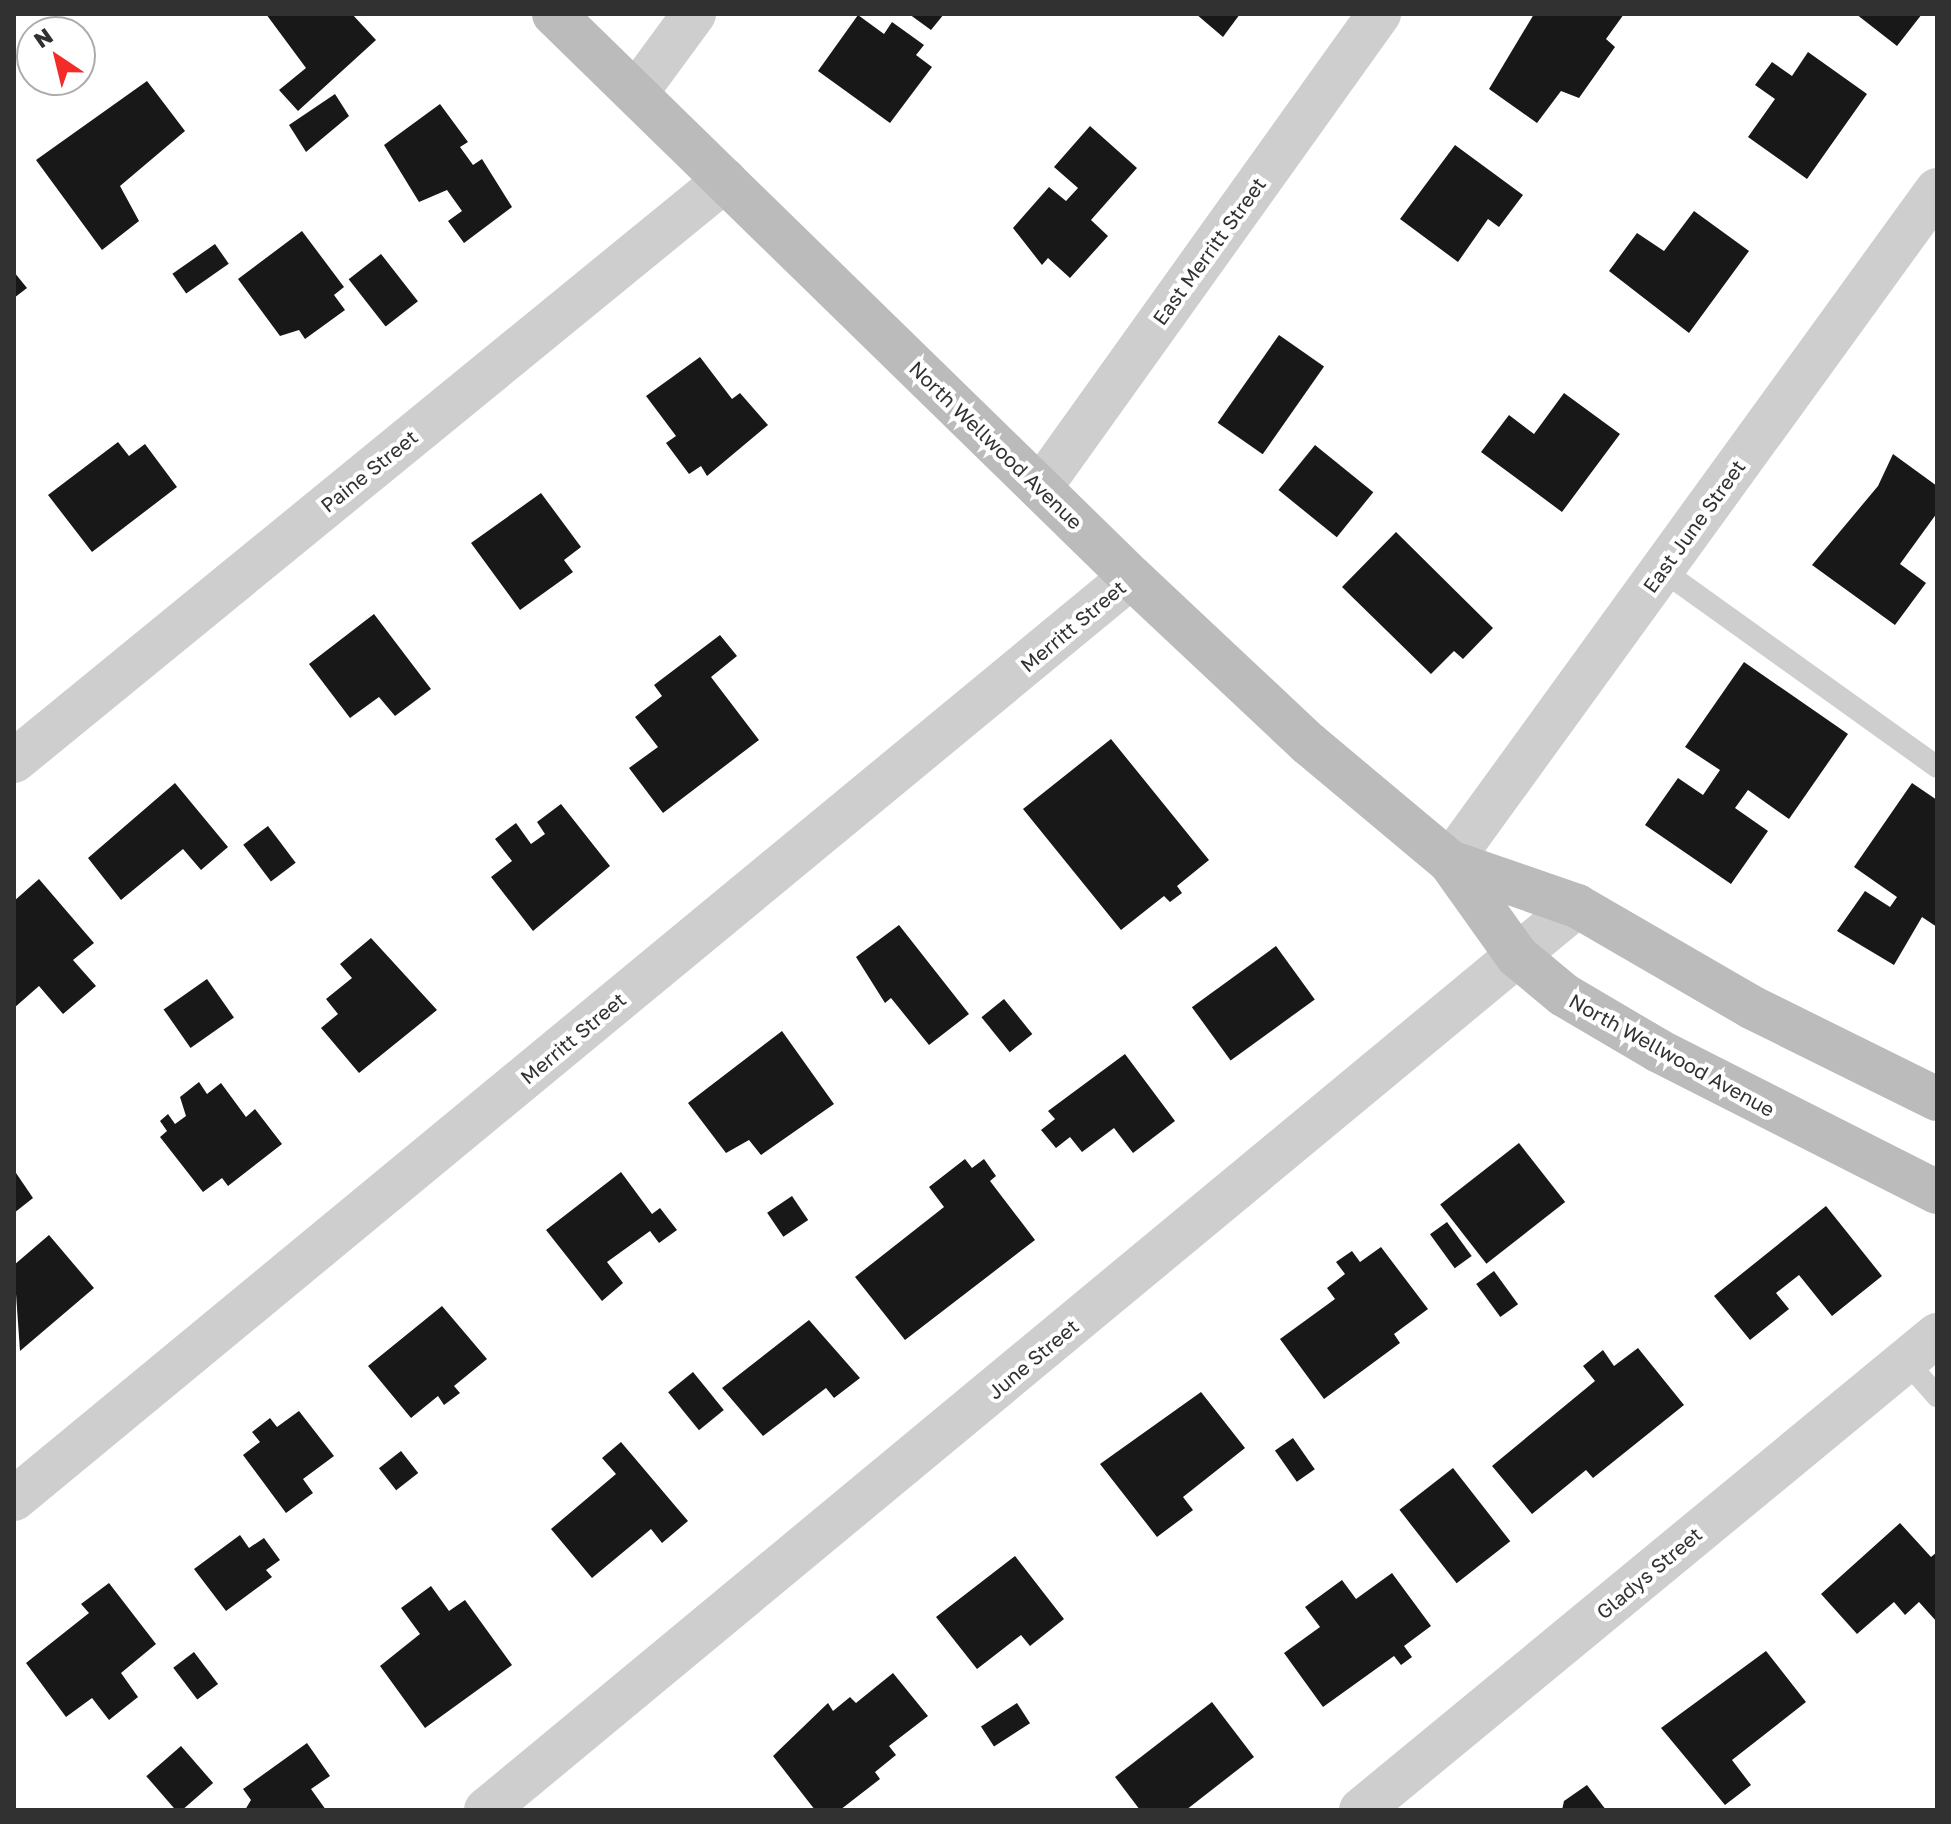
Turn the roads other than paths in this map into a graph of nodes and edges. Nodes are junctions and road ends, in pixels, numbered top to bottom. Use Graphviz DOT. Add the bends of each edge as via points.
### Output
graph roads {
  1 [pos="554,14"];
  2 [pos="694,14"];
  3 [pos="1379,14"];
  4 [pos="636,93"];
  5 [pos="725,180"];
  6 [pos="1937,190"];
  7 [pos="1040,488"];
  8 [pos="1662,570"];
  9 [pos="1131,577"];
  10 [pos="14,761"];
  11 [pos="1937,767"];
  12 [pos="1450,862"];
  13 [pos="1577,906"];
  14 [pos="1517,956"];
  15 [pos="1937,1099"];
  16 [pos="1937,1192"];
  17 [pos="1922,1348"];
  18 [pos="1937,1396"];
  19 [pos="14,1499"];
  20 [pos="486,1810"];
  21 [pos="1361,1810"];
  1 -- 4 [label="main road, North Wellwood Avenue"];
  2 -- 4 [label="street"];
  3 -- 7 [label="street, East Merritt Street"];
  4 -- 5 [label="main road, North Wellwood Avenue"];
  5 -- 7 [label="main road, North Wellwood Avenue"];
  5 -- 10 [label="street, Paine Street"];
  6 -- 8 [label="street, East June Street"];
  7 -- 9 [label="main road, North Wellwood Avenue"];
  8 -- 11 [label="lane"];
  8 -- 12 [label="street, East June Street"];
  9 -- 12 [label="main road, North Wellwood Avenue" via="1309,744"];
  9 -- 19 [label="street, Merritt Street"];
  12 -- 13 [label="main road, North Wellwood Avenue"];
  12 -- 14 [label="main road, North Wellwood Avenue"];
  13 -- 14 [label="street, June Street"];
  13 -- 15 [label="main road, North Wellwood Avenue" via="1751,1007"];
  14 -- 16 [label="main road, North Wellwood Avenue" via="1564,995 1659,1051"];
  14 -- 20 [label="street, June Street"];
  17 -- 18 [label="lane"];
  17 -- 21 [label="street, Gladys Street"];
}
